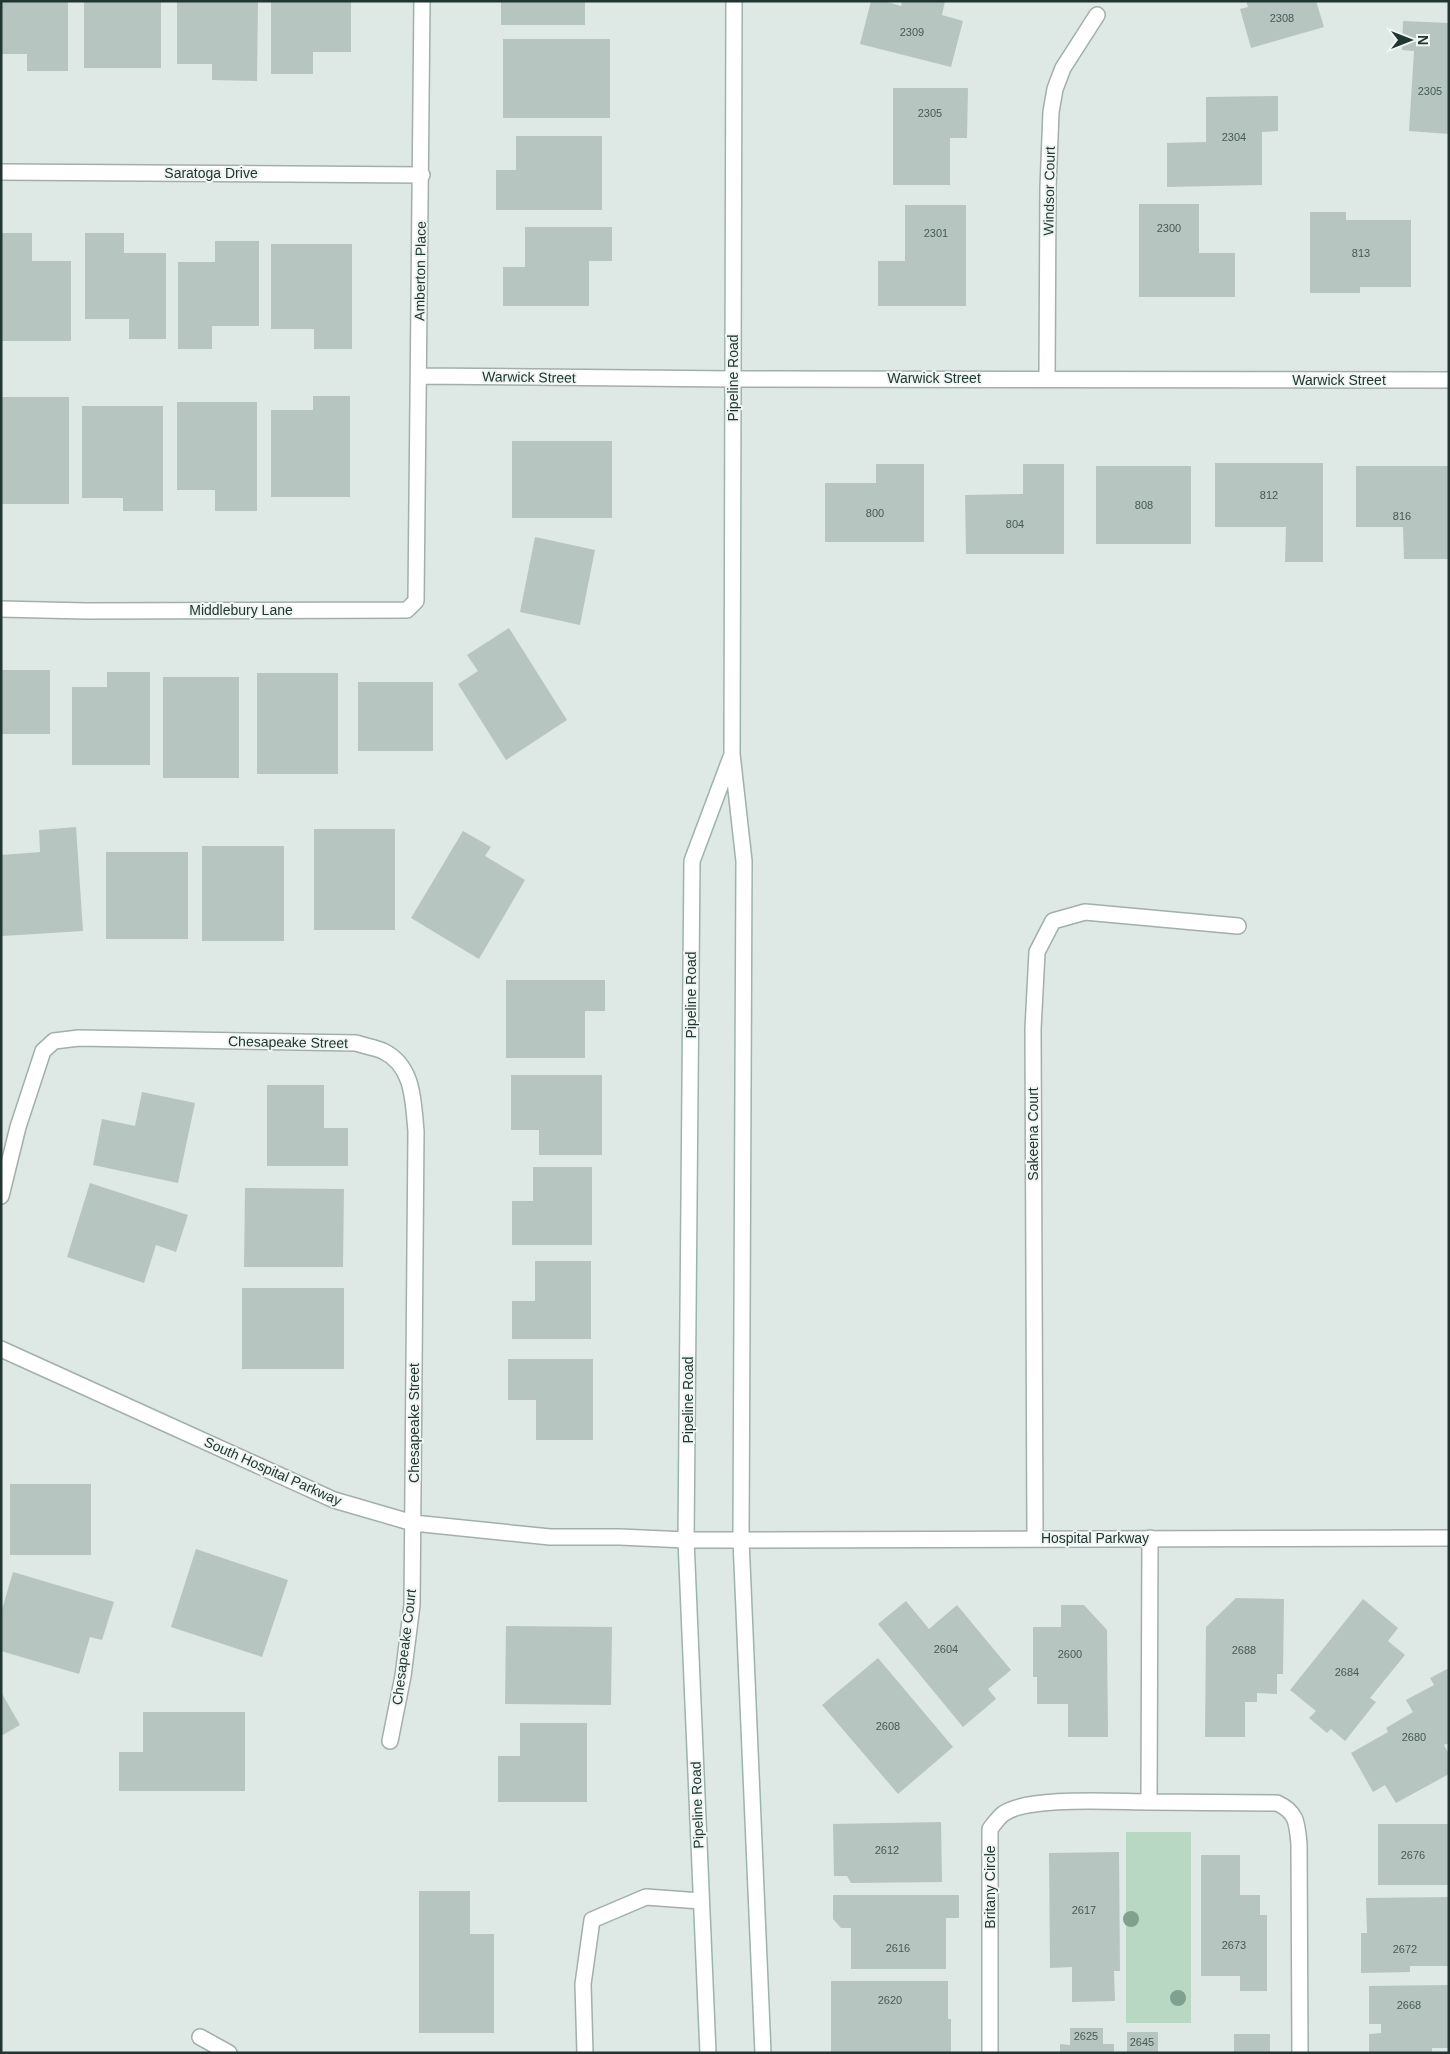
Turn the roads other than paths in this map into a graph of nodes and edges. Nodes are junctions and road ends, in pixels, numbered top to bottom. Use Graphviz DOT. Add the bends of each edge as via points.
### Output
graph roads {
  1 [pos="422,1"];
  2 [pos="734,1"];
  3 [pos="1097,15"];
  4 [pos="1,172"];
  5 [pos="422,175"];
  6 [pos="419,376"];
  7 [pos="1047,378"];
  8 [pos="733,379"];
  9 [pos="1449,380"];
  10 [pos="417,540"];
  11 [pos="1,609"];
  12 [pos="732,754"];
  13 [pos="1238,926"];
  14 [pos="1,1196"];
  15 [pos="1,1349"];
  16 [pos="413,1523"];
  17 [pos="1035,1538"];
  18 [pos="1150,1538"];
  19 [pos="1449,1538"];
  20 [pos="686,1540"];
  21 [pos="741,1540"];
  22 [pos="390,1741"];
  23 [pos="1149,1802"];
  24 [pos="701,1902"];
  25 [pos="200,2036"];
  26 [pos="229,2053"];
  27 [pos="585,2053"];
  28 [pos="708,2053"];
  29 [pos="764,2053"];
  30 [pos="990,2053"];
  31 [pos="1300,2053"];
  1 -- 5 [label="street, Amberton Place"];
  2 -- 8 [label="street, Pipeline Road"];
  3 -- 7 [label="street, Windsor Court" via="1063,68 1051,112"];
  4 -- 5 [label="street, Saratoga Drive"];
  5 -- 6 [label="street, Amberton Place"];
  6 -- 8 [label="street, Warwick Street"];
  6 -- 10 [label="street, Amberton Place"];
  7 -- 8 [label="street, Warwick Street"];
  7 -- 9 [label="street, Warwick Street"];
  8 -- 12 [label="street, Pipeline Road"];
  10 -- 11 [label="street, Middlebury Lane" via="416,601 407,610"];
  12 -- 20 [label="street, Pipeline Road" via="692,861"];
  12 -- 21 [label="street, Pipeline Road" via="744,861"];
  13 -- 17 [label="street, Sakeena Court" via="1085,912 1053,921 1037,952 1033,1029"];
  14 -- 16 [label="street, Chesapeake Street" via="18,1127 43,1051 54,1041 79,1038 356,1043 383,1051 401,1065 410,1082 416,1131"];
  15 -- 16 [label="street, South Hospital Parkway" via="334,1500"];
  16 -- 20 [label="street, South Hospital Parkway" via="550,1536"];
  16 -- 22 [label="street, Chesapeake Court" via="412,1605 404,1676"];
  17 -- 18 [label="street, Hospital Parkway"];
  17 -- 21 [label="street, Hospital Parkway"];
  18 -- 19 [label="street, Hospital Parkway"];
  18 -- 23 [label="street"];
  20 -- 21 [label="street, South Hospital Parkway"];
  20 -- 24 [label="street, Pipeline Road"];
  21 -- 29 [label="street, Pipeline Road"];
  23 -- 30 [label="street, Britany Circle" via="1044,1802 1002,1814 990,1829"];
  23 -- 31 [label="street, Britany Circle" via="1277,1803 1288,1808 1297,1824 1299,1844"];
  24 -- 27 [label="street" via="646,1897 592,1920 583,1984"];
  24 -- 28 [label="street, Pipeline Road"];
  25 -- 26 [label="street"];
}
